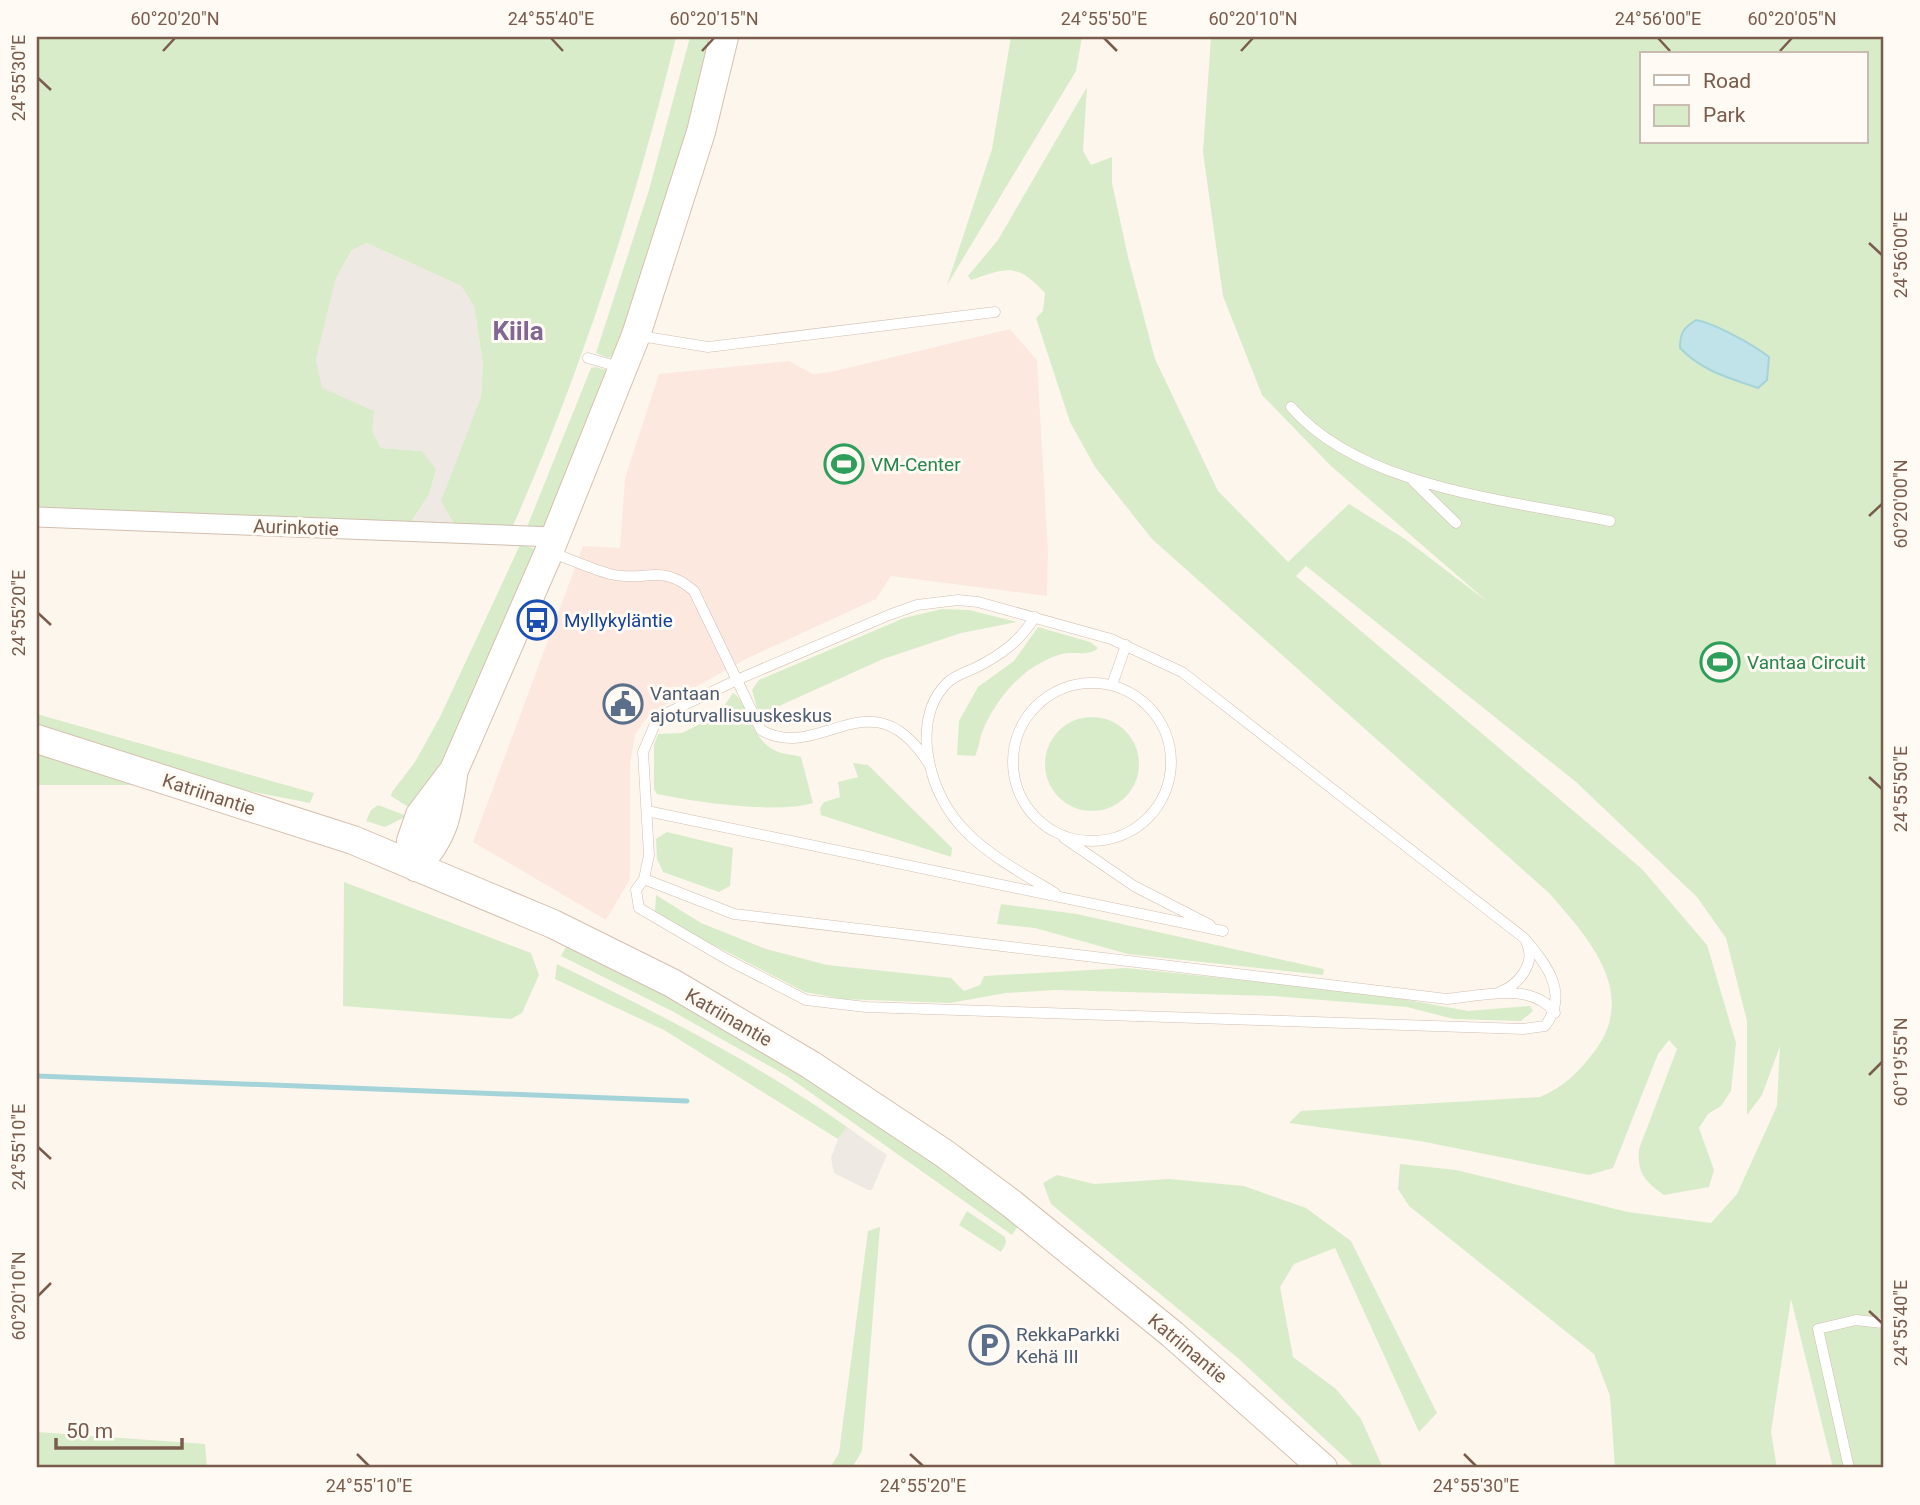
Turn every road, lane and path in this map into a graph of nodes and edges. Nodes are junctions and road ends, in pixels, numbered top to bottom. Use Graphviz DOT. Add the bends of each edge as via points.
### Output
graph roads {
  1 [pos="724,37"];
  2 [pos="995,312"];
  3 [pos="636,335"];
  4 [pos="588,358"];
  5 [pos="623,368"];
  6 [pos="1291,407"];
  7 [pos="1413,480"];
  8 [pos="37,517"];
  9 [pos="1610,521"];
  10 [pos="1456,523"];
  11 [pos="552,544"];
  12 [pos="1035,617"];
  13 [pos="1126,645"];
  14 [pos="739,679"];
  15 [pos="1112,685"];
  16 [pos="37,739"];
  17 [pos="929,764"];
  18 [pos="647,811"];
  19 [pos="1052,830"];
  20 [pos="415,867"];
  21 [pos="644,879"];
  22 [pos="1065,899"];
  23 [pos="1524,937"];
  24 [pos="1490,995"];
  25 [pos="1555,1013"];
  26 [pos="1883,1323"];
  27 [pos="1323,1468"];
  28 [pos="1849,1468"];
  1 -- 3 [label="main road" via="701,132"];
  2 -- 3 [label="lane" via="708,347"];
  3 -- 5 [label="main road"];
  4 -- 5 [label="lane"];
  5 -- 11 [label="main road"];
  6 -- 7 [label="lane" via="1307,426 1339,449"];
  7 -- 9 [label="lane"];
  7 -- 10 [label="lane"];
  8 -- 11 [label="street, Aurinkotie"];
  11 -- 14 [label="lane" via="612,575 670,575 683,581 694,590"];
  11 -- 20 [label="main road" via="454,770 420,816 411,841"];
  12 -- 13 [label="lane"];
  12 -- 14 [label="lane" via="958,600 917,605"];
  12 -- 17 [label="lane" via="1026,632 998,656 950,680 940,691 929,714"];
  13 -- 15 [label="lane"];
  13 -- 23 [label="lane" via="1182,672"];
  14 -- 17 [label="lane" via="761,730 773,737 793,739 857,722 880,722 914,740"];
  14 -- 18 [label="lane" via="667,713 654,724 643,752"];
  15 -- 19 [label="lane" via="1094,682 1057,691 1035,708 1019,731 1013,768 1017,787 1025,804"];
  15 -- 19 [label="lane" via="1148,705 1169,741 1171,762 1160,802 1131,831 1112,838 1081,840"];
  16 -- 20 [label="main road, Katriinantie" via="353,839"];
  17 -- 22 [label="lane" via="944,806 962,830 989,854"];
  18 -- 21 [label="lane" via="649,855"];
  18 -- 22 [label="lane"];
  19 -- 22 [label="lane" via="1134,886 1223,932"];
  20 -- 27 [label="main road, Katriinantie" via="553,924 672,983 878,1110 1012,1204 1172,1334"];
  21 -- 24 [label="lane" via="734,914 1447,999"];
  21 -- 25 [label="lane" via="635,890 644,913 806,1000 866,1007 1523,1029 1545,1026"];
  23 -- 24 [label="lane" via="1530,951 1526,972 1510,988"];
  23 -- 25 [label="lane" via="1552,979"];
  24 -- 25 [label="lane" via="1531,995 1546,1001"];
  26 -- 28 [label="lane" via="1856,1320 1818,1329"];
}
